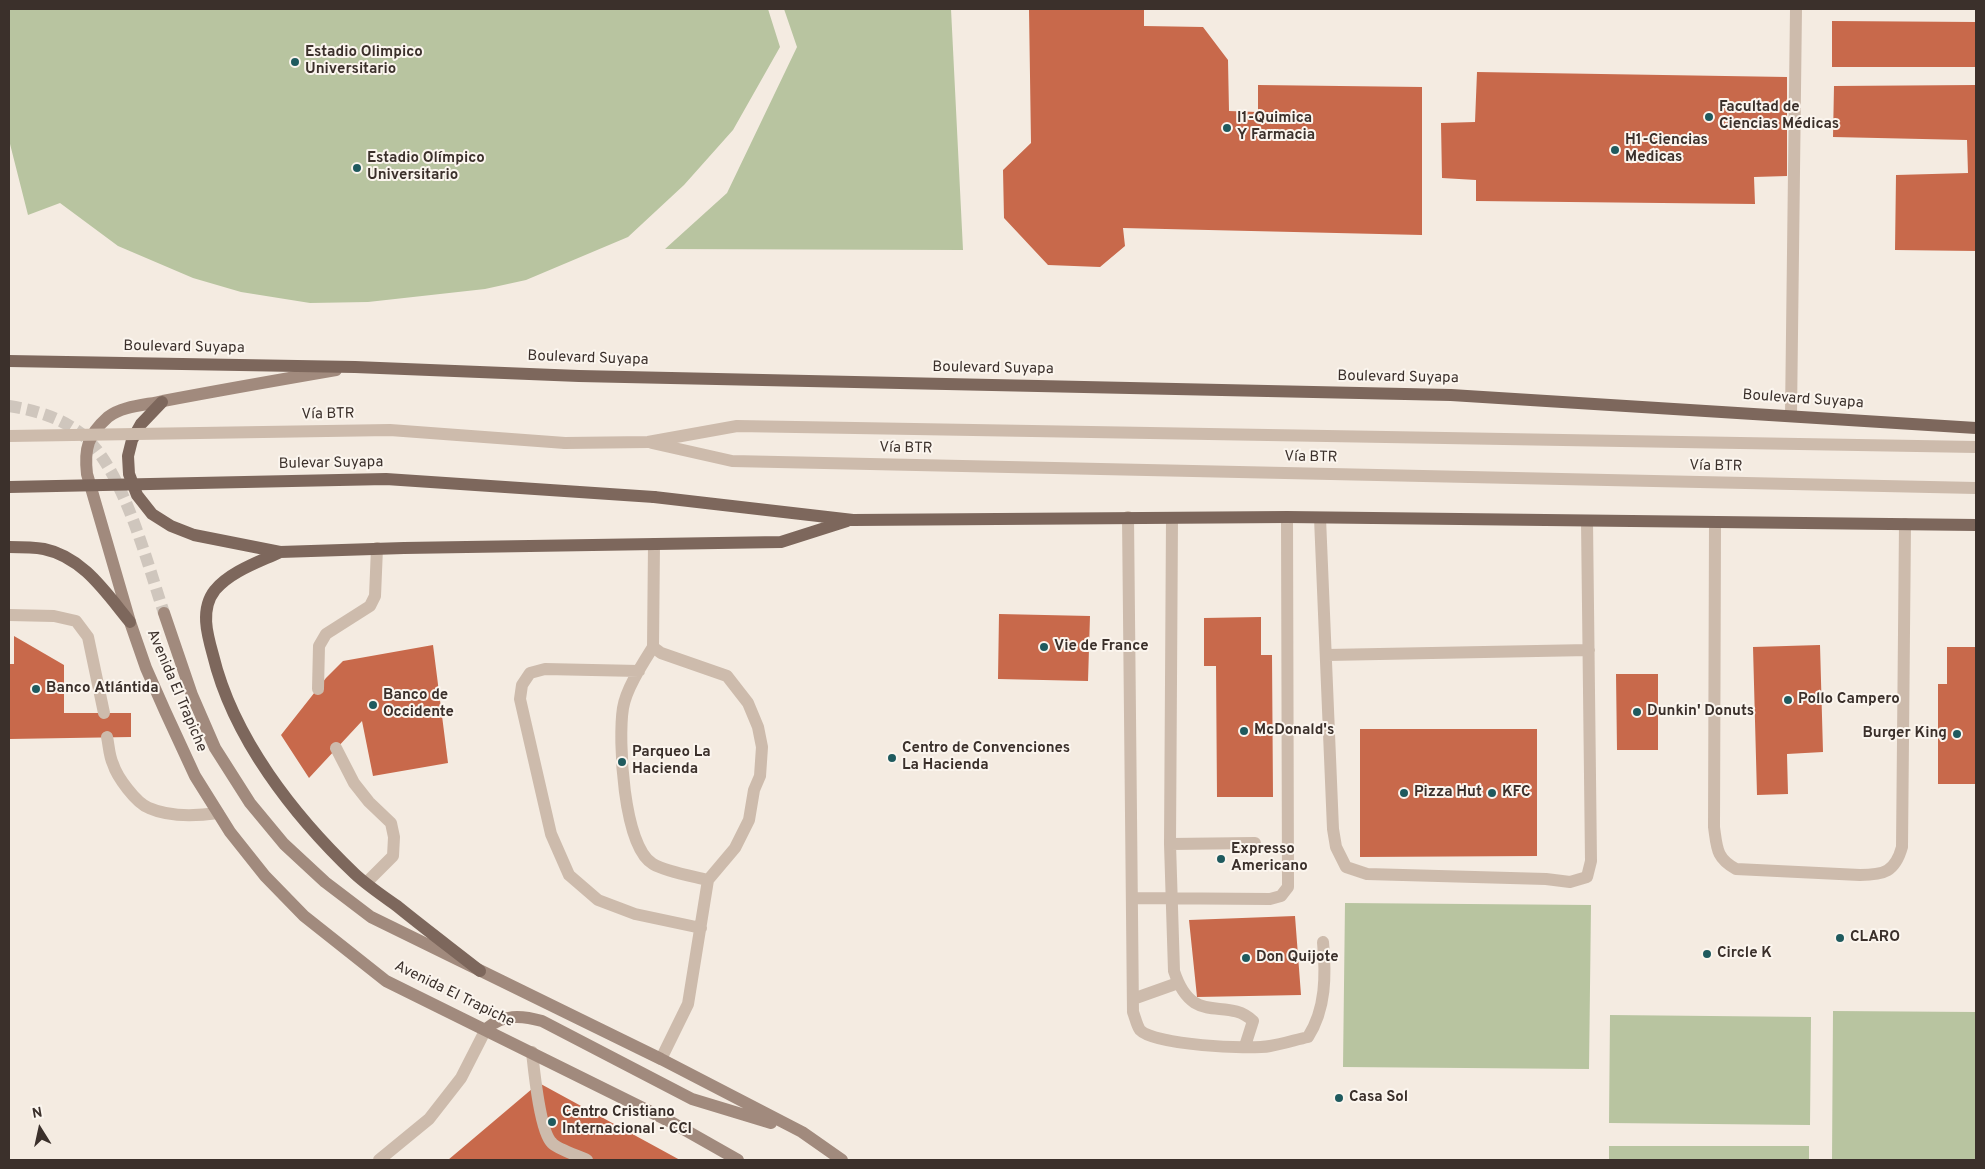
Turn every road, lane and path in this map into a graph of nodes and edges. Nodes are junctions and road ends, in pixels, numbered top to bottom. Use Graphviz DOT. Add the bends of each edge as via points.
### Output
graph roads {
  1 [pos="1796,9"];
  2 [pos="9,361"];
  3 [pos="355,367"];
  4 [pos="162,402"];
  5 [pos="1791,415"];
  6 [pos="1976,428"];
  7 [pos="9,436"];
  8 [pos="648,442"];
  9 [pos="1976,447"];
  10 [pos="9,487"];
  11 [pos="1976,488"];
  12 [pos="1128,517"];
  13 [pos="1172,518"];
  14 [pos="1287,518"];
  15 [pos="1320,518"];
  16 [pos="852,520"];
  17 [pos="1587,521"];
  18 [pos="1715,523"];
  19 [pos="1905,524"];
  20 [pos="1976,525"];
  21 [pos="654,544"];
  22 [pos="9,547"];
  23 [pos="377,548"];
  24 [pos="280,552"];
  25 [pos="164,613"];
  26 [pos="9,615"];
  27 [pos="130,622"];
  28 [pos="653,647"];
  29 [pos="1589,650"];
  30 [pos="1327,655"];
  31 [pos="639,671"];
  32 [pos="318,689"];
  33 [pos="104,713"];
  34 [pos="107,738"];
  35 [pos="336,748"];
  36 [pos="218,813"];
  37 [pos="1255,843"];
  38 [pos="1170,844"];
  39 [pos="708,880"];
  40 [pos="366,883"];
  41 [pos="1172,897"];
  42 [pos="1132,898"];
  43 [pos="701,928"];
  44 [pos="1323,942"];
  45 [pos="480,971"];
  46 [pos="1178,983"];
  47 [pos="1133,999"];
  48 [pos="486,1029"];
  49 [pos="1245,1046"];
  50 [pos="532,1052"];
  51 [pos="661,1059"];
  52 [pos="802,1132"];
  53 [pos="379,1160"];
  54 [pos="587,1160"];
  55 [pos="738,1160"];
  56 [pos="842,1160"];
  1 -- 5 [label="street"];
  2 -- 3 [label="main road, Boulevard Suyapa"];
  3 -- 4 [label="main road, Avenida El Trapiche"];
  3 -- 5 [label="main road, Boulevard Suyapa" via="579,376 1450,395"];
  4 -- 24 [label="main road" via="141,424 132,440 128,456 129,474 137,495 152,514 171,526 194,535"];
  4 -- 27 [label="main road, Avenida El Trapiche" via="135,406 110,416 90,436 85,455 87,474"];
  5 -- 6 [label="main road, Boulevard Suyapa"];
  7 -- 8 [label="street, Vía BTR, bridge" via="390,430 565,442"];
  8 -- 9 [label="street, Vía BTR" via="737,426"];
  8 -- 11 [label="street, Vía BTR" via="732,461"];
  10 -- 16 [label="main road, Bulevar Suyapa, bridge" via="386,479 654,497"];
  12 -- 13 [label="main road"];
  12 -- 16 [label="main road"];
  12 -- 42 [label="street"];
  13 -- 14 [label="main road"];
  13 -- 38 [label="street"];
  14 -- 15 [label="main road"];
  14 -- 41 [label="street" via="1288,887 1280,896 1270,899"];
  15 -- 17 [label="main road"];
  15 -- 30 [label="street"];
  16 -- 21 [label="main road" via="781,542"];
  17 -- 18 [label="main road"];
  17 -- 29 [label="street"];
  18 -- 19 [label="main road"];
  18 -- 19 [label="street" via="1714,827 1718,852 1724,863 1736,870 1860,876 1889,870 1898,861 1902,847"];
  19 -- 20 [label="main road"];
  21 -- 23 [label="main road"];
  21 -- 28 [label="street"];
  22 -- 27 [label="main road" via="43,549 66,556 86,570"];
  23 -- 24 [label="main road"];
  23 -- 32 [label="street" via="375,596 370,606 326,634 319,646"];
  24 -- 40 [label="main road" via="231,576 215,590 207,607 206,629 220,682 252,746 283,792 321,838"];
  25 -- 45 [label="main road, Avenida El Trapiche" via="215,748 250,803 284,844 325,882 371,917"];
  26 -- 33 [label="street" via="54,616 76,621 88,637"];
  27 -- 36 [label="main road, Avenida El Trapiche" via="146,668 191,768"];
  28 -- 31 [label="street"];
  28 -- 39 [label="street" via="661,653 727,676 748,703 758,727 762,747 760,776 749,820 735,848"];
  29 -- 30 [label="street"];
  29 -- 30 [label="street" via="1591,861 1586,877 1570,882 1367,874 1346,867 1336,847 1333,829"];
  31 -- 39 [label="street" via="623,707 621,759 632,827 640,849 653,864"];
  31 -- 43 [label="street" via="545,669 530,673 522,685 520,699 551,834 569,875 598,900 635,914"];
  34 -- 36 [label="street" via="113,764 127,788 148,808 171,814 199,816"];
  35 -- 40 [label="street" via="354,783 391,822 393,856"];
  36 -- 48 [label="main road, Avenida El Trapiche" via="265,876 304,916 386,981"];
  37 -- 38 [label="street"];
  38 -- 41 [label="street"];
  39 -- 43 [label="street"];
  40 -- 45 [label="main road"];
  41 -- 42 [label="street"];
  41 -- 46 [label="street" via="1174,971"];
  42 -- 47 [label="street"];
  43 -- 51 [label="street" via="688,1004"];
  44 -- 49 [label="street" via="1326,973 1317,1022 1308,1037 1268,1047"];
  45 -- 51 [label="main road, Avenida El Trapiche"];
  46 -- 47 [label="street"];
  46 -- 49 [label="street" via="1193,1003 1246,1014 1253,1021"];
  47 -- 49 [label="street" via="1133,1012 1140,1030 1155,1038 1181,1044"];
  48 -- 50 [label="main road, Avenida El Trapiche"];
  48 -- 52 [label="main road" via="497,1019 524,1016 542,1021 692,1098"];
  48 -- 53 [label="street" via="461,1078 429,1119"];
  50 -- 54 [label="street" via="541,1110 552,1144"];
  50 -- 55 [label="main road, Avenida El Trapiche" via="671,1122"];
  51 -- 52 [label="main road, Avenida El Trapiche"];
  52 -- 56 [label="main road, Avenida El Trapiche"];
}
